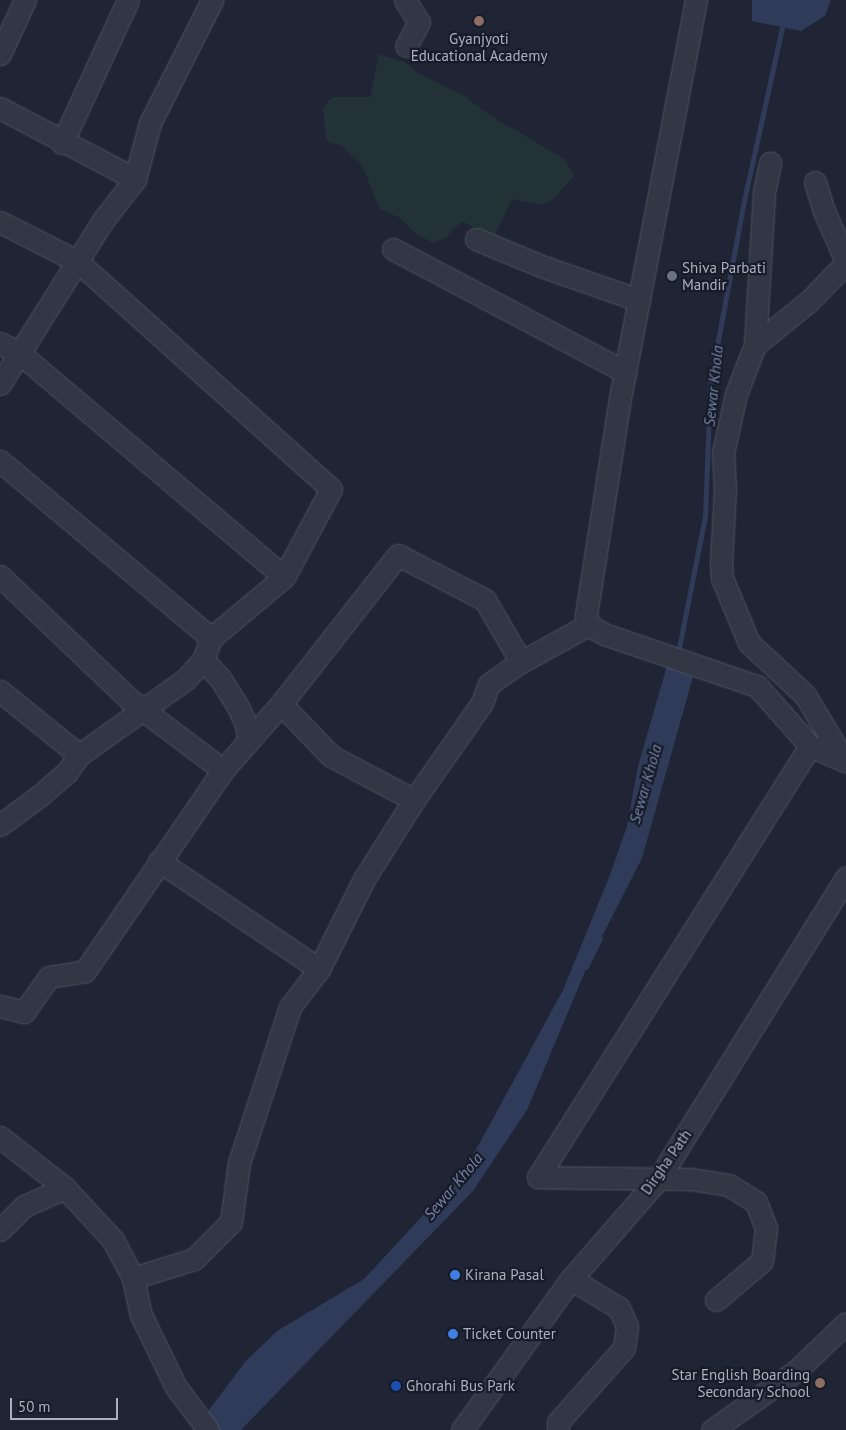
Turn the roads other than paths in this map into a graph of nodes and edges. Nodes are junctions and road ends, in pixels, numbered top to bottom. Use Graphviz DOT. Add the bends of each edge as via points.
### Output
graph roads {
  1 [pos="24,0"];
  2 [pos="128,0"];
  3 [pos="212,0"];
  4 [pos="405,0"];
  5 [pos="696,0"];
  6 [pos="406,46"];
  7 [pos="0,54"];
  8 [pos="0,108"];
  9 [pos="62,143"];
  10 [pos="770,162"];
  11 [pos="135,179"];
  12 [pos="815,182"];
  13 [pos="0,222"];
  14 [pos="476,239"];
  15 [pos="393,250"];
  16 [pos="77,261"];
  17 [pos="846,262"];
  18 [pos="639,300"];
  19 [pos="755,345"];
  20 [pos="9,347"];
  21 [pos="625,372"];
  22 [pos="0,384"];
  23 [pos="0,461"];
  24 [pos="0,576"];
  25 [pos="284,576"];
  26 [pos="588,625"];
  27 [pos="211,638"];
  28 [pos="203,660"];
  29 [pos="521,662"];
  30 [pos="0,691"];
  31 [pos="281,704"];
  32 [pos="144,709"];
  33 [pos="248,741"];
  34 [pos="810,746"];
  35 [pos="79,754"];
  36 [pos="845,760"];
  37 [pos="223,770"];
  38 [pos="414,800"];
  39 [pos="0,825"];
  40 [pos="159,862"];
  41 [pos="846,878"];
  42 [pos="319,969"];
  43 [pos="0,1006"];
  44 [pos="0,1137"];
  45 [pos="659,1178"];
  46 [pos="65,1188"];
  47 [pos="0,1230"];
  48 [pos="133,1278"];
  49 [pos="571,1279"];
  50 [pos="716,1300"];
  51 [pos="846,1323"];
  52 [pos="208,1430"];
  53 [pos="462,1430"];
  54 [pos="558,1430"];
  55 [pos="712,1430"];
  1 -- 7 [label="street"];
  2 -- 9 [label="street"];
  3 -- 11 [label="street" via="150,123"];
  4 -- 6 [label="street" via="419,22"];
  5 -- 18 [label="street"];
  8 -- 9 [label="street"];
  9 -- 11 [label="street"];
  10 -- 19 [label="street" via="764,192"];
  11 -- 16 [label="street"];
  12 -- 17 [label="street"];
  13 -- 16 [label="street"];
  14 -- 18 [label="street"];
  15 -- 21 [label="street"];
  16 -- 20 [label="street"];
  16 -- 25 [label="street" via="331,489"];
  17 -- 19 [label="street" via="808,302"];
  18 -- 21 [label="street"];
  19 -- 36 [label="street" via="736,394 723,453 722,472 726,490 722,578 749,644 805,695"];
  20 -- 22 [label="street"];
  20 -- 25 [label="street"];
  21 -- 26 [label="street" via="589,590"];
  23 -- 27 [label="street"];
  24 -- 32 [label="street" via="130,700"];
  25 -- 27 [label="street"];
  26 -- 29 [label="street"];
  26 -- 34 [label="street" via="757,686"];
  27 -- 28 [label="street"];
  28 -- 32 [label="street" via="186,678"];
  28 -- 33 [label="street" via="220,678 237,705 246,724"];
  29 -- 31 [label="street" via="485,600 398,555"];
  29 -- 38 [label="street" via="489,684 482,703"];
  30 -- 35 [label="street"];
  31 -- 33 [label="street"];
  31 -- 38 [label="street" via="332,756"];
  32 -- 35 [label="street"];
  32 -- 37 [label="street"];
  33 -- 37 [label="street"];
  34 -- 36 [label="street"];
  34 -- 45 [label="street" via="538,1177"];
  35 -- 39 [label="street" via="67,772"];
  37 -- 40 [label="street"];
  38 -- 42 [label="street" via="364,879"];
  40 -- 42 [label="street"];
  40 -- 43 [label="street" via="85,971 48,978 24,1012"];
  41 -- 45 [label="street, Dirgha Path"];
  42 -- 48 [label="street" via="290,1007 239,1163 231,1222 194,1259"];
  44 -- 46 [label="street"];
  45 -- 49 [label="street, Dirgha Path"];
  45 -- 50 [label="street" via="729,1185 756,1202 766,1228 762,1261"];
  46 -- 47 [label="street" via="24,1206"];
  46 -- 48 [label="street" via="113,1240"];
  48 -- 52 [label="street" via="141,1315 176,1387"];
  49 -- 53 [label="street, Dirgha Path"];
  49 -- 54 [label="street" via="618,1308 626,1326 624,1348 558,1422"];
  51 -- 55 [label="street" via="796,1370"];
}
